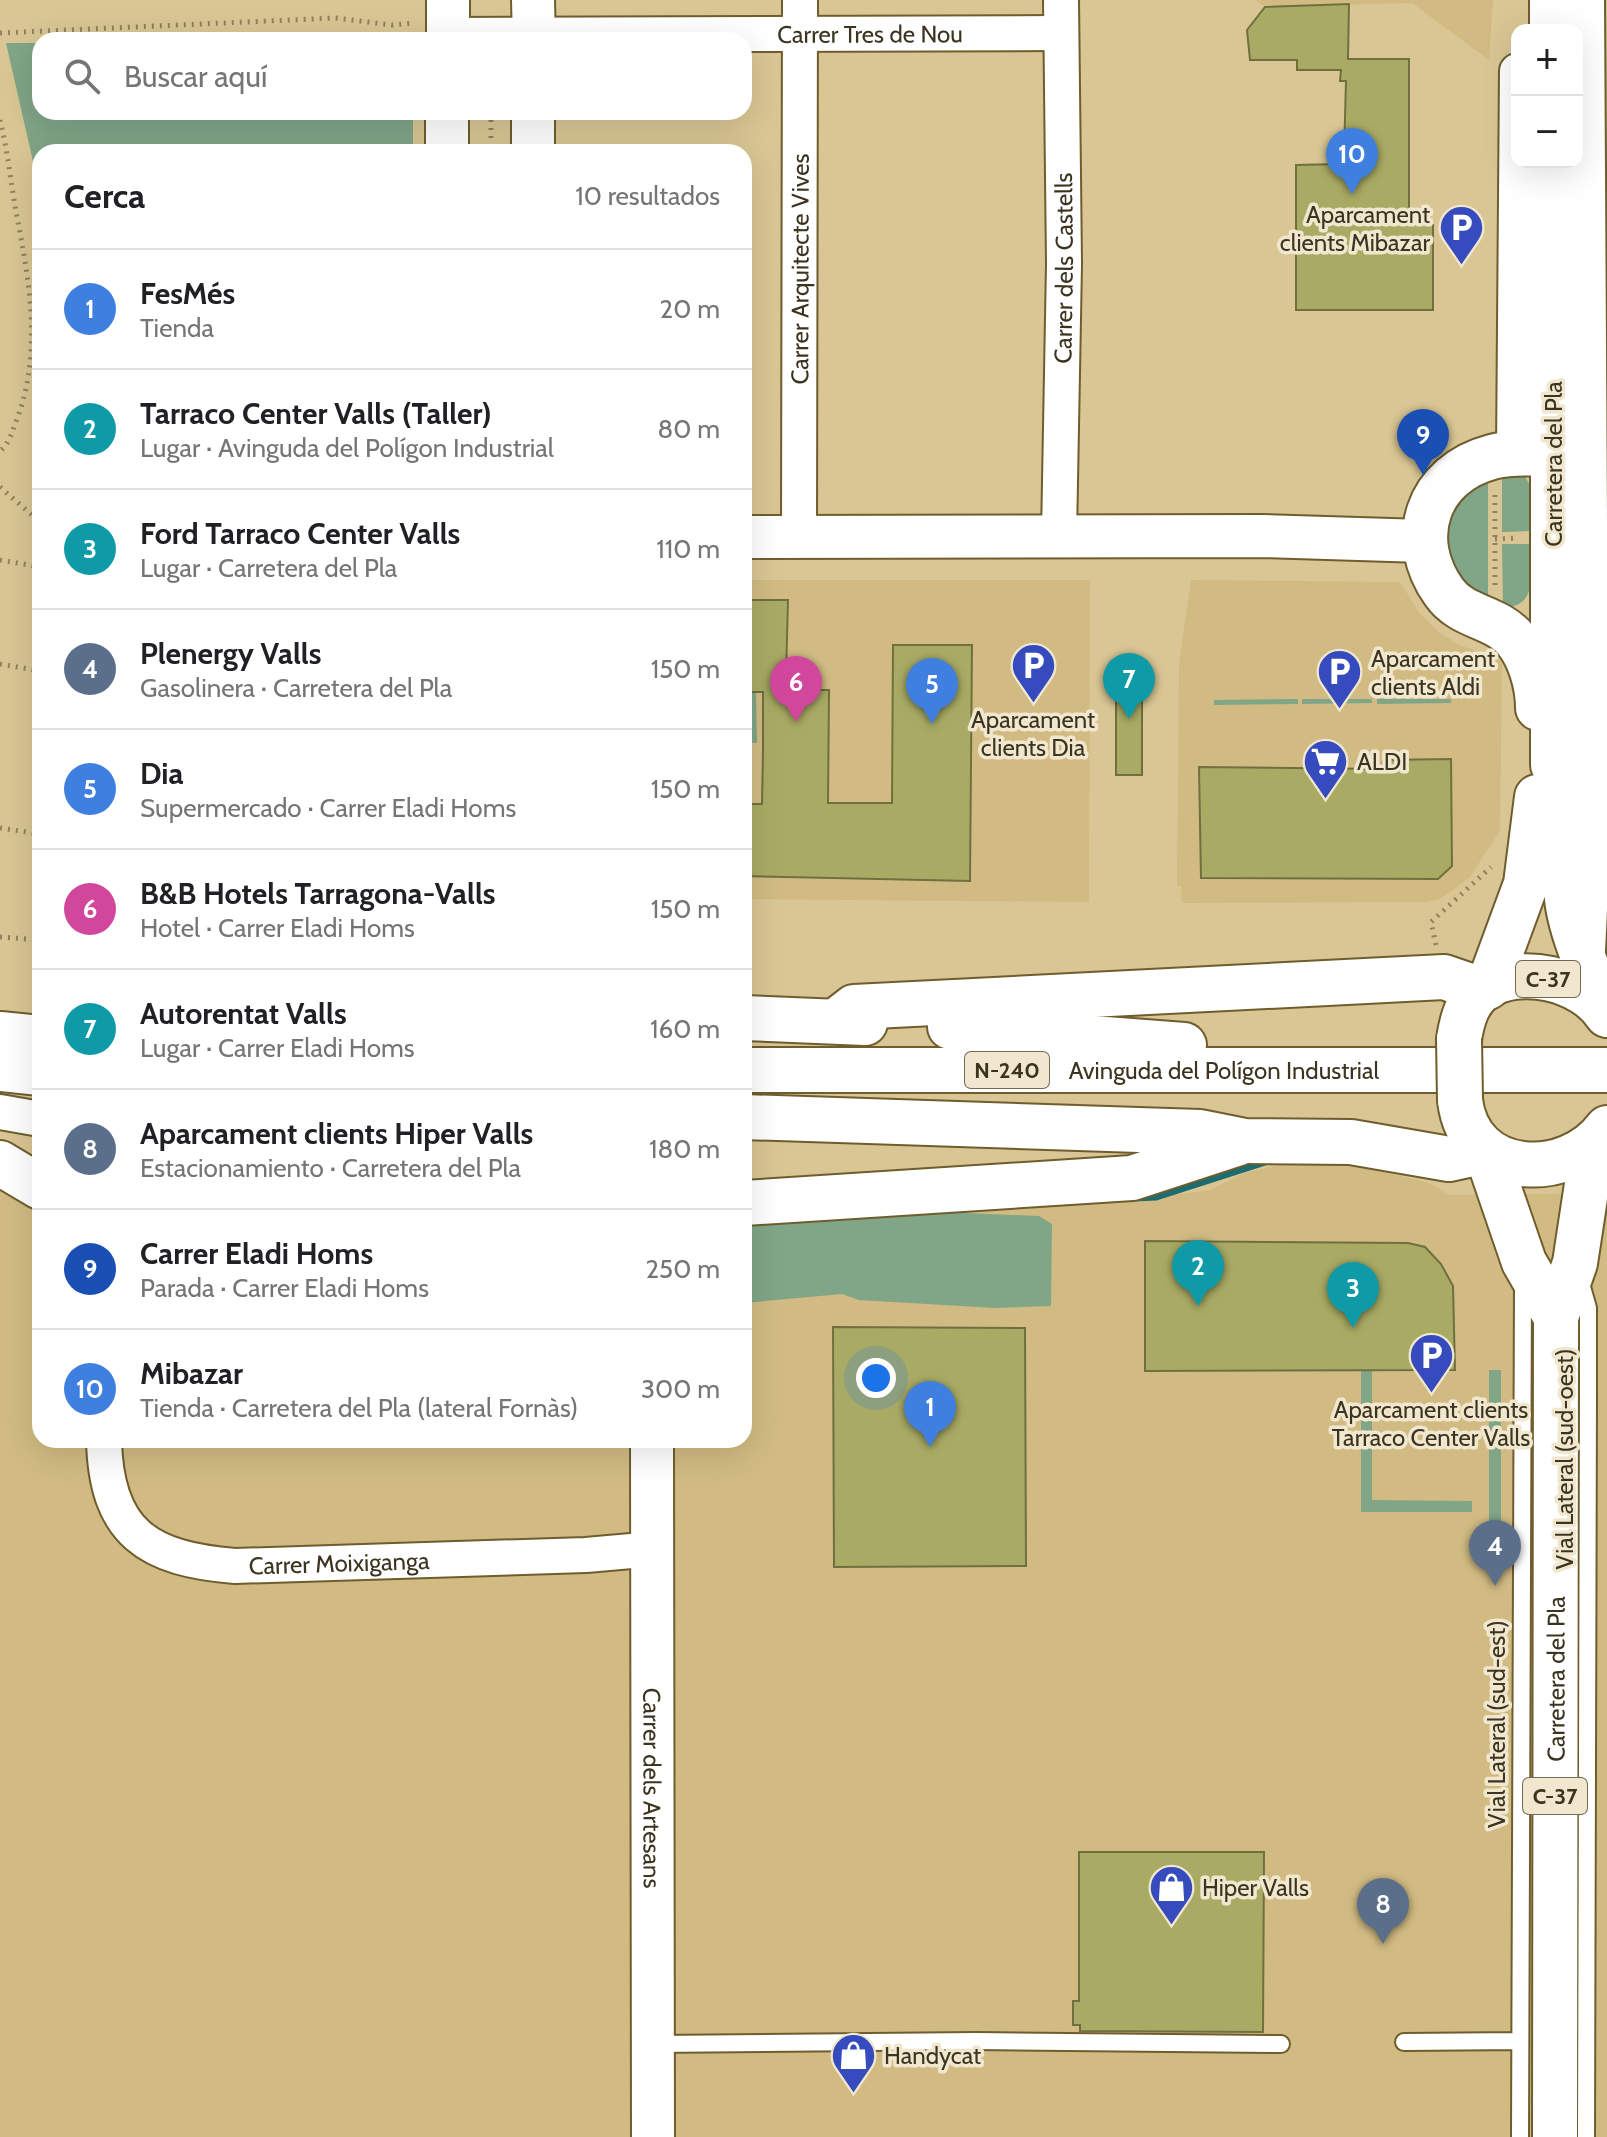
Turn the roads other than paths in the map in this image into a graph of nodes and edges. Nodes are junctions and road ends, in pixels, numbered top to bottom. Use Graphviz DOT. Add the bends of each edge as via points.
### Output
graph roads {
  1 [pos="1545,0"];
  2 [pos="1552,0"];
  3 [pos="1587,0"];
  4 [pos="800,16"];
  5 [pos="1061,16"];
  6 [pos="439,24"];
  7 [pos="1533,24"];
  8 [pos="1552,24"];
  9 [pos="533,25"];
  10 [pos="622,32"];
  11 [pos="698,32"];
  12 [pos="1517,96"];
  13 [pos="447,120"];
  14 [pos="533,120"];
  15 [pos="447,144"];
  16 [pos="533,144"];
  17 [pos="1552,168"];
  18 [pos="1521,461"];
  19 [pos="1059,536"];
  20 [pos="752,537"];
  21 [pos="799,537"];
  22 [pos="1423,541"];
  23 [pos="1599,591"];
  24 [pos="1546,774"];
  25 [pos="1587,963"];
  26 [pos="1485,988"];
  27 [pos="1604,1011"];
  28 [pos="752,1018"];
  29 [pos="836,1021"];
  30 [pos="19,1038"];
  31 [pos="32,1060"];
  32 [pos="752,1070"];
  33 [pos="1607,1070"];
  34 [pos="1270,1072"];
  35 [pos="0,1112"];
  36 [pos="752,1117"];
  37 [pos="32,1118"];
  38 [pos="1602,1136"];
  39 [pos="1245,1141"];
  40 [pos="1486,1151"];
  41 [pos="0,1163"];
  42 [pos="32,1182"];
  43 [pos="752,1202"];
  44 [pos="1524,1262"];
  45 [pos="1575,1263"];
  46 [pos="1556,1317"];
  47 [pos="105,1448"];
  48 [pos="652,1448"];
  49 [pos="654,1549"];
  50 [pos="1520,2041"];
  51 [pos="1404,2042"];
  52 [pos="654,2044"];
  53 [pos="1281,2044"];
  54 [pos="653,2137"];
  55 [pos="1520,2137"];
  56 [pos="1555,2137"];
  57 [pos="1586,2137"];
  1 -- 7 [label="street"];
  2 -- 8 [label="main road"];
  3 -- 23 [label="street"];
  4 -- 5 [label="street, Carrer Tres de Nou"];
  4 -- 11 [label="street, Carrer Tres de Nou"];
  4 -- 21 [label="street, Carrer Arquitecte Vives"];
  5 -- 19 [label="street, Carrer dels Castells"];
  6 -- 9 [label="street, Carrer Tres de Nou"];
  9 -- 10 [label="street, Carrer Tres de Nou"];
  12 -- 18 [label="street"];
  13 -- 15 [label="street"];
  14 -- 16 [label="street"];
  17 -- 18 [label="main road, Carretera del Pla"];
  18 -- 22 [label="main road" via="1470,465 1453,477 1431,506"];
  18 -- 24 [label="main road, Carretera del Pla"];
  19 -- 21 [label="street"];
  19 -- 22 [label="street"];
  20 -- 21 [label="street"];
  22 -- 24 [label="main road" via="1445,593 1473,616 1506,630 1524,654 1538,701"];
  23 -- 25 [label="street"];
  24 -- 25 [label="main road" via="1563,785 1568,909"];
  24 -- 26 [label="main road" via="1526,884"];
  25 -- 27 [label="main road"];
  26 -- 27 [label="main road, C-37" via="1506,979 1549,979 1574,987"];
  26 -- 29 [label="main road" via="1444,977 854,1007"];
  26 -- 40 [label="main road, C-37, bridge" via="1462,1020 1459,1039 1460,1100 1467,1131"];
  28 -- 29 [label="main road"];
  29 -- 34 [label="main road" via="1204,1047"];
  30 -- 31 [label="main road"];
  32 -- 34 [label="main road, Avinguda del Polígon Industrial / N-240"];
  33 -- 34 [label="main road, Avinguda del Polígon Industrial / N-240"];
  35 -- 37 [label="street"];
  36 -- 39 [label="main road" via="1200,1132"];
  38 -- 40 [label="main road, C-37" via="1557,1161 1539,1164 1512,1162"];
  38 -- 45 [label="main road, C-37"];
  39 -- 40 [label="main road" via="1351,1142 1449,1159"];
  39 -- 43 [label="main road" via="1132,1178"];
  40 -- 44 [label="main road, C-37"];
  41 -- 42 [label="main road"];
  44 -- 46 [label="main road, C-37"];
  44 -- 50 [label="lane, Vial Lateral (sud-est)"];
  45 -- 46 [label="main road, C-37"];
  45 -- 57 [label="lane, Vial Lateral (sud-oest)" via="1588,1323"];
  46 -- 56 [label="main road, Carretera del Pla / C-37"];
  47 -- 49 [label="street, Carrer Moixiganga" via="109,1482 128,1524 163,1555 190,1563 251,1566"];
  48 -- 49 [label="street, Carrer dels Artesans"];
  49 -- 52 [label="street, Carrer dels Artesans"];
  50 -- 51 [label="lane"];
  50 -- 55 [label="lane, Vial Lateral (sud-est)"];
  52 -- 53 [label="lane"];
  52 -- 54 [label="street, Carrer dels Artesans"];
}
